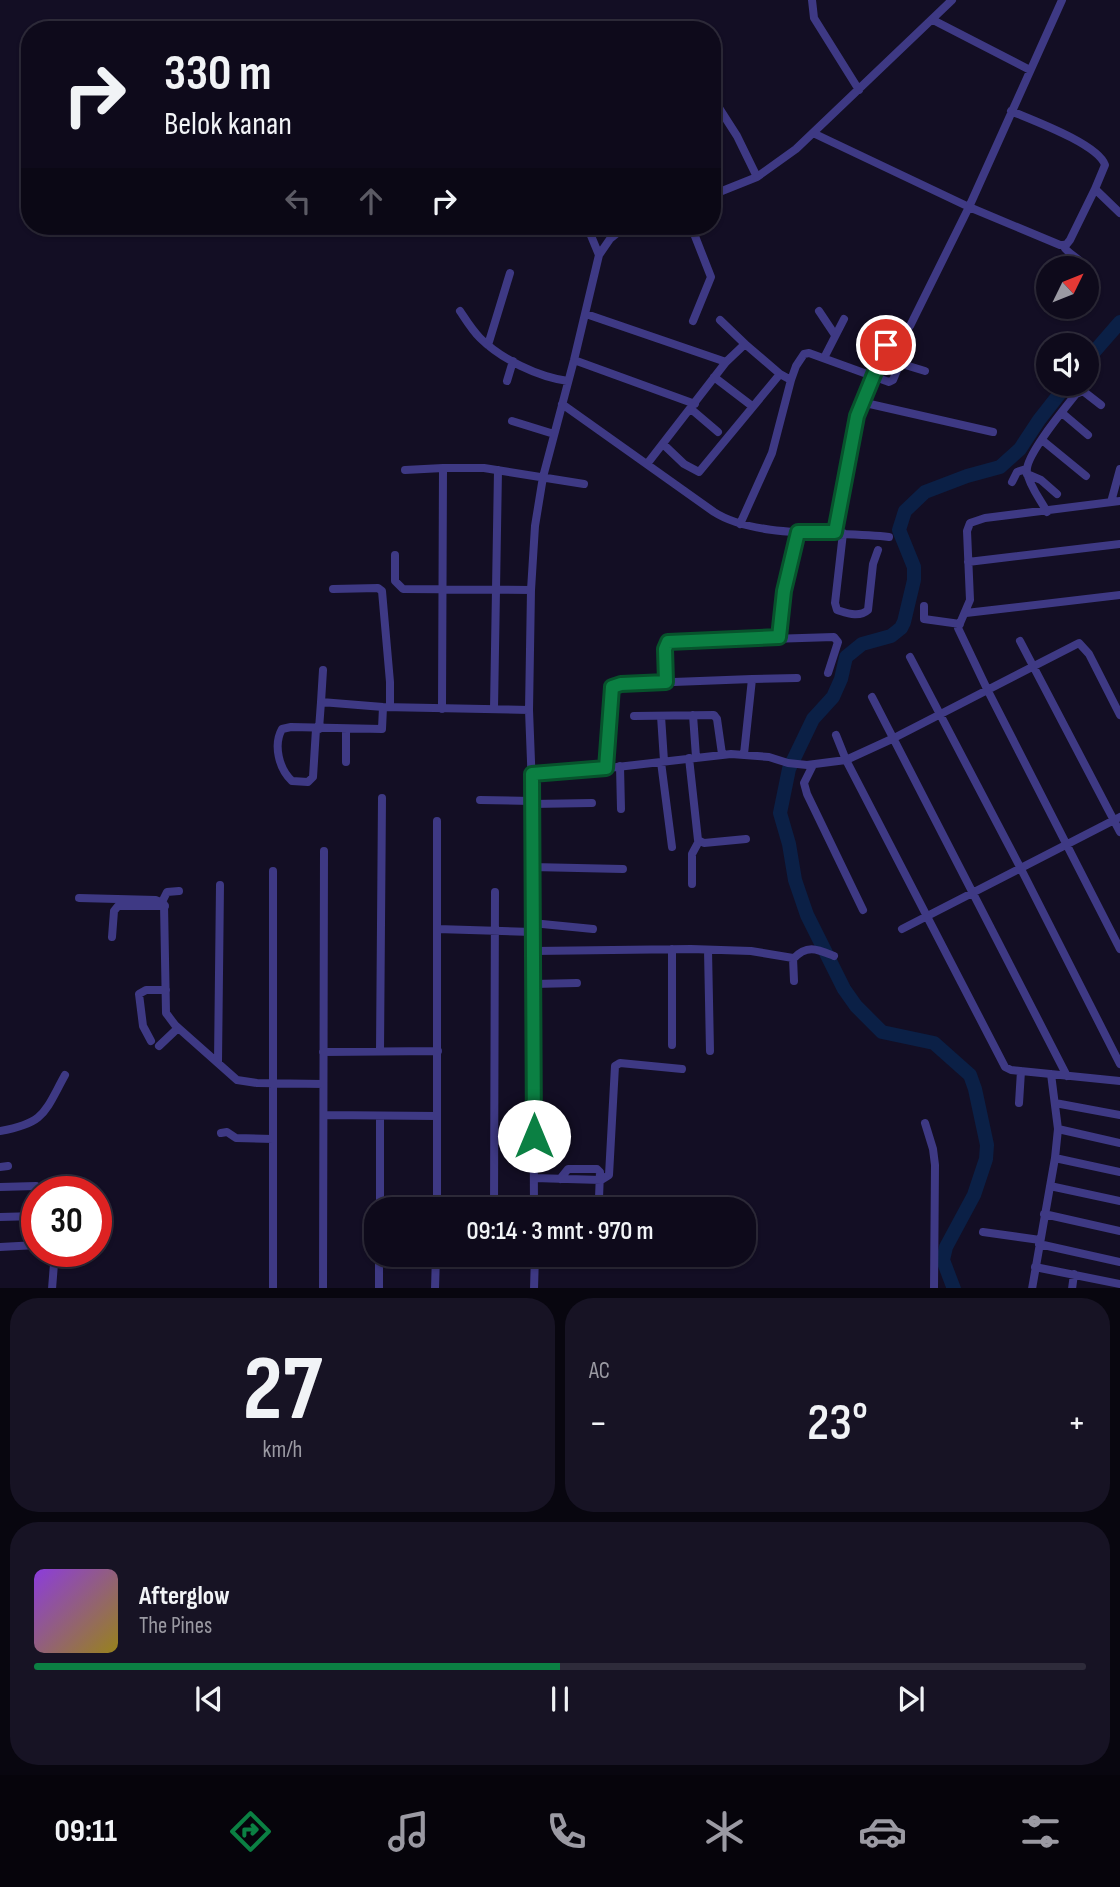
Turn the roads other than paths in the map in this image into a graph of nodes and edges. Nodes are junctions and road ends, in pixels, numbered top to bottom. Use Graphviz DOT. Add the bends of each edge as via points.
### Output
graph roads {
  1 [pos="812,0"];
  2 [pos="951,0"];
  3 [pos="1062,0"];
  4 [pos="933,20"];
  5 [pos="1030,70"];
  6 [pos="859,90"];
  7 [pos="721,111"];
  8 [pos="1011,111"];
  9 [pos="813,133"];
  10 [pos="757,177"];
  11 [pos="1095,189"];
  12 [pos="721,191"];
  13 [pos="969,207"];
  14 [pos="1120,213"];
  15 [pos="591,235"];
  16 [pos="615,235"];
  17 [pos="695,235"];
  18 [pos="1063,246"];
  19 [pos="600,255"];
  20 [pos="1073,256"];
  21 [pos="510,273"];
  22 [pos="460,311"];
  23 [pos="819,311"];
  24 [pos="586,313"];
  25 [pos="844,319"];
  26 [pos="720,320"];
  27 [pos="693,321"];
  28 [pos="910,326"];
  29 [pos="835,335"];
  30 [pos="745,344"];
  31 [pos="488,345"];
  32 [pos="886,345"];
  33 [pos="824,358"];
  34 [pos="574,360"];
  35 [pos="513,361"];
  36 [pos="726,362"];
  37 [pos="925,371"];
  38 [pos="780,374"];
  39 [pos="873,375"];
  40 [pos="714,377"];
  41 [pos="791,380"];
  42 [pos="507,381"];
  43 [pos="568,382"];
  44 [pos="861,402"];
  45 [pos="562,404"];
  46 [pos="1101,405"];
  47 [pos="693,406"];
  48 [pos="752,406"];
  49 [pos="1062,413"];
  50 [pos="512,421"];
  51 [pos="718,432"];
  52 [pos="993,432"];
  53 [pos="554,434"];
  54 [pos="1088,435"];
  55 [pos="1042,440"];
  56 [pos="663,444"];
  57 [pos="647,464"];
  58 [pos="443,468"];
  59 [pos="1120,468"];
  60 [pos="405,470"];
  61 [pos="498,470"];
  62 [pos="1027,472"];
  63 [pos="1086,476"];
  64 [pos="543,477"];
  65 [pos="1012,482"];
  66 [pos="584,484"];
  67 [pos="1057,494"];
  68 [pos="1115,502"];
  69 [pos="1047,512"];
  70 [pos="740,524"];
  71 [pos="798,532"];
  72 [pos="839,533"];
  73 [pos="888,537"];
  74 [pos="1120,544"];
  75 [pos="878,550"];
  76 [pos="395,555"];
  77 [pos="968,562"];
  78 [pos="333,589"];
  79 [pos="443,590"];
  80 [pos="531,590"];
  81 [pos="495,591"];
  82 [pos="1120,595"];
  83 [pos="925,606"];
  84 [pos="966,613"];
  85 [pos="960,624"];
  86 [pos="779,637"];
  87 [pos="1020,641"];
  88 [pos="910,657"];
  89 [pos="1034,667"];
  90 [pos="323,670"];
  91 [pos="828,673"];
  92 [pos="797,678"];
  93 [pos="752,680"];
  94 [pos="666,682"];
  95 [pos="988,691"];
  96 [pos="872,697"];
  97 [pos="1116,698"];
  98 [pos="321,702"];
  99 [pos="386,707"];
  100 [pos="442,709"];
  101 [pos="494,709"];
  102 [pos="529,710"];
  103 [pos="694,715"];
  104 [pos="941,715"];
  105 [pos="1120,715"];
  106 [pos="634,716"];
  107 [pos="661,716"];
  108 [pos="318,729"];
  109 [pos="346,729"];
  110 [pos="836,735"];
  111 [pos="894,738"];
  112 [pos="722,754"];
  113 [pos="744,754"];
  114 [pos="693,758"];
  115 [pos="846,760"];
  116 [pos="662,761"];
  117 [pos="346,762"];
  118 [pos="810,765"];
  119 [pos="620,766"];
  120 [pos="606,768"];
  121 [pos="532,774"];
  122 [pos="382,798"];
  123 [pos="480,800"];
  124 [pos="532,802"];
  125 [pos="592,803"];
  126 [pos="621,808"];
  127 [pos="1117,819"];
  128 [pos="437,821"];
  129 [pos="1120,832"];
  130 [pos="746,839"];
  131 [pos="699,841"];
  132 [pos="1068,844"];
  133 [pos="672,847"];
  134 [pos="324,851"];
  135 [pos="532,867"];
  136 [pos="1020,867"];
  137 [pos="623,869"];
  138 [pos="273,871"];
  139 [pos="692,884"];
  140 [pos="220,885"];
  141 [pos="179,891"];
  142 [pos="495,892"];
  143 [pos="973,892"];
  144 [pos="79,898"];
  145 [pos="163,904"];
  146 [pos="863,910"];
  147 [pos="928,916"];
  148 [pos="532,927"];
  149 [pos="437,929"];
  150 [pos="593,929"];
  151 [pos="902,929"];
  152 [pos="495,931"];
  153 [pos="112,937"];
  154 [pos="671,949"];
  155 [pos="1120,949"];
  156 [pos="708,950"];
  157 [pos="534,951"];
  158 [pos="834,956"];
  159 [pos="793,959"];
  160 [pos="794,981"];
  161 [pos="577,983"];
  162 [pos="534,984"];
  163 [pos="166,990"];
  164 [pos="178,1028"];
  165 [pos="151,1041"];
  166 [pos="672,1045"];
  167 [pos="159,1046"];
  168 [pos="380,1051"];
  169 [pos="438,1051"];
  170 [pos="710,1051"];
  171 [pos="323,1052"];
  172 [pos="218,1062"];
  173 [pos="1120,1064"];
  174 [pos="682,1069"];
  175 [pos="1021,1071"];
  176 [pos="1051,1074"];
  177 [pos="65,1075"];
  178 [pos="1067,1076"];
  179 [pos="1120,1081"];
  180 [pos="273,1083"];
  181 [pos="323,1084"];
  182 [pos="1019,1103"];
  183 [pos="1055,1103"];
  184 [pos="324,1115"];
  185 [pos="1120,1115"];
  186 [pos="437,1116"];
  187 [pos="380,1117"];
  188 [pos="925,1123"];
  189 [pos="1058,1129"];
  190 [pos="0,1131"];
  191 [pos="221,1133"];
  192 [pos="273,1139"];
  193 [pos="1120,1143"];
  194 [pos="1055,1158"];
  195 [pos="1120,1172"];
  196 [pos="534,1178"];
  197 [pos="601,1180"];
  198 [pos="21,1186"];
  199 [pos="1050,1186"];
  200 [pos="0,1187"];
  201 [pos="380,1197"];
  202 [pos="437,1197"];
  203 [pos="494,1197"];
  204 [pos="534,1197"];
  205 [pos="599,1197"];
  206 [pos="1120,1201"];
  207 [pos="1044,1213"];
  208 [pos="21,1216"];
  209 [pos="0,1217"];
  210 [pos="1120,1231"];
  211 [pos="983,1232"];
  212 [pos="1039,1242"];
  213 [pos="21,1246"];
  214 [pos="0,1247"];
  215 [pos="1120,1262"];
  216 [pos="54,1267"];
  217 [pos="379,1267"];
  218 [pos="436,1267"];
  219 [pos="535,1267"];
  220 [pos="1035,1267"];
  221 [pos="1074,1274"];
  222 [pos="1120,1284"];
  223 [pos="52,1288"];
  224 [pos="273,1288"];
  225 [pos="323,1288"];
  226 [pos="379,1288"];
  227 [pos="435,1288"];
  228 [pos="534,1288"];
  229 [pos="934,1288"];
  230 [pos="1032,1288"];
  231 [pos="1072,1288"];
  1 -- 6 [label="street" via="814,18"];
  2 -- 4 [label="street"];
  3 -- 5 [label="street"];
  4 -- 5 [label="street"];
  4 -- 6 [label="street"];
  5 -- 8 [label="street"];
  6 -- 9 [label="street"];
  7 -- 10 [label="street"];
  8 -- 11 [label="street" via="1097,152 1105,165"];
  8 -- 13 [label="street"];
  9 -- 10 [label="street"];
  9 -- 13 [label="street"];
  10 -- 12 [label="street"];
  11 -- 14 [label="street"];
  11 -- 18 [label="street"];
  13 -- 18 [label="street"];
  13 -- 28 [label="street"];
  15 -- 19 [label="street"];
  16 -- 19 [label="street"];
  17 -- 27 [label="street" via="711,277"];
  18 -- 20 [label="street"];
  19 -- 24 [label="street"];
  21 -- 31 [label="street"];
  22 -- 31 [label="street"];
  23 -- 29 [label="street"];
  24 -- 34 [label="street"];
  24 -- 36 [label="street"];
  25 -- 29 [label="street"];
  26 -- 30 [label="street"];
  29 -- 33 [label="street"];
  30 -- 36 [label="street"];
  30 -- 38 [label="street"];
  31 -- 35 [label="street"];
  32 -- 39 [label="street"];
  33 -- 39 [label="street"];
  33 -- 41 [label="street" via="804,354"];
  34 -- 43 [label="street"];
  34 -- 47 [label="street"];
  35 -- 42 [label="street"];
  35 -- 43 [label="street"];
  36 -- 40 [label="street"];
  37 -- 39 [label="street" via="902,364 892,381"];
  38 -- 41 [label="street"];
  38 -- 48 [label="street"];
  39 -- 44 [label="street"];
  40 -- 47 [label="street"];
  40 -- 48 [label="street"];
  41 -- 70 [label="street" via="772,453"];
  43 -- 45 [label="street"];
  44 -- 52 [label="street"];
  44 -- 72 [label="street"];
  45 -- 53 [label="street"];
  45 -- 57 [label="street"];
  46 -- 49 [label="street" via="1082,391"];
  47 -- 51 [label="street"];
  47 -- 56 [label="street"];
  48 -- 56 [label="street" via="699,471"];
  49 -- 54 [label="street"];
  49 -- 55 [label="street"];
  50 -- 53 [label="street"];
  53 -- 64 [label="street"];
  55 -- 62 [label="street"];
  55 -- 63 [label="street"];
  56 -- 57 [label="street"];
  57 -- 70 [label="street"];
  58 -- 60 [label="street"];
  58 -- 61 [label="street"];
  58 -- 79 [label="street"];
  59 -- 68 [label="street"];
  61 -- 64 [label="street"];
  61 -- 81 [label="street"];
  62 -- 65 [label="street" via="1017,472"];
  62 -- 67 [label="street"];
  62 -- 69 [label="street"];
  64 -- 66 [label="street"];
  64 -- 80 [label="street"];
  68 -- 69 [label="street"];
  69 -- 77 [label="street" via="974,520 967,531"];
  70 -- 71 [label="street"];
  71 -- 72 [label="street"];
  71 -- 86 [label="street"];
  72 -- 73 [label="street"];
  72 -- 75 [label="street" via="837,610 852,615 868,610"];
  74 -- 77 [label="street"];
  76 -- 79 [label="street" via="398,587"];
  77 -- 84 [label="street"];
  78 -- 99 [label="street" via="382,591 390,682"];
  79 -- 81 [label="street"];
  79 -- 100 [label="street"];
  80 -- 81 [label="street"];
  80 -- 102 [label="street"];
  81 -- 101 [label="street"];
  82 -- 84 [label="street"];
  83 -- 85 [label="street" via="924,619"];
  84 -- 85 [label="street"];
  85 -- 95 [label="street" via="960,634"];
  86 -- 91 [label="street" via="834,637 838,642"];
  86 -- 94 [label="street" via="668,642"];
  87 -- 89 [label="street"];
  88 -- 104 [label="street"];
  89 -- 95 [label="street"];
  89 -- 97 [label="street" via="1082,644"];
  89 -- 127 [label="street"];
  90 -- 98 [label="street"];
  92 -- 93 [label="street"];
  93 -- 94 [label="street"];
  93 -- 113 [label="street"];
  94 -- 120 [label="street" via="612,687"];
  95 -- 104 [label="street"];
  95 -- 132 [label="street"];
  96 -- 111 [label="street"];
  97 -- 105 [label="street"];
  98 -- 99 [label="street"];
  98 -- 108 [label="street"];
  99 -- 100 [label="street"];
  99 -- 109 [label="street" via="382,729"];
  100 -- 101 [label="street"];
  101 -- 102 [label="street"];
  102 -- 121 [label="street"];
  103 -- 107 [label="street"];
  103 -- 112 [label="street" via="716,717"];
  103 -- 114 [label="street"];
  104 -- 111 [label="street"];
  104 -- 136 [label="street"];
  106 -- 107 [label="street"];
  107 -- 116 [label="street"];
  108 -- 108 [label="street" via="280,731 279,761 292,781 307,782 313,777"];
  108 -- 109 [label="street"];
  109 -- 117 [label="street"];
  110 -- 115 [label="street"];
  111 -- 115 [label="street"];
  111 -- 143 [label="street"];
  112 -- 113 [label="street"];
  112 -- 114 [label="street"];
  113 -- 118 [label="street"];
  114 -- 116 [label="street"];
  114 -- 131 [label="street"];
  115 -- 118 [label="street"];
  115 -- 147 [label="street"];
  116 -- 119 [label="street"];
  116 -- 133 [label="street"];
  118 -- 146 [label="street" via="804,782 807,794"];
  119 -- 120 [label="street"];
  119 -- 126 [label="street"];
  120 -- 121 [label="street"];
  121 -- 124 [label="street"];
  122 -- 168 [label="street"];
  123 -- 124 [label="street"];
  124 -- 125 [label="street"];
  124 -- 135 [label="street"];
  127 -- 129 [label="street"];
  127 -- 132 [label="street"];
  128 -- 149 [label="street"];
  130 -- 131 [label="street"];
  131 -- 139 [label="street" via="692,854"];
  132 -- 136 [label="street"];
  132 -- 155 [label="street"];
  134 -- 171 [label="street"];
  135 -- 137 [label="street"];
  135 -- 148 [label="street"];
  136 -- 143 [label="street"];
  136 -- 173 [label="street"];
  138 -- 180 [label="street"];
  140 -- 172 [label="street"];
  141 -- 145 [label="street" via="167,892"];
  142 -- 152 [label="street"];
  143 -- 147 [label="street"];
  143 -- 178 [label="street"];
  144 -- 145 [label="street"];
  145 -- 153 [label="street" via="118,906"];
  145 -- 163 [label="street"];
  147 -- 151 [label="street"];
  147 -- 175 [label="street" via="1002,1061 1007,1069"];
  148 -- 150 [label="street"];
  148 -- 152 [label="street"];
  148 -- 157 [label="street"];
  149 -- 152 [label="street"];
  149 -- 169 [label="street"];
  152 -- 203 [label="street"];
  154 -- 156 [label="street"];
  154 -- 157 [label="street"];
  154 -- 166 [label="street"];
  156 -- 159 [label="street" via="764,952"];
  156 -- 170 [label="street"];
  157 -- 162 [label="street"];
  158 -- 159 [label="street" via="811,948"];
  159 -- 160 [label="street"];
  161 -- 162 [label="street"];
  162 -- 196 [label="street"];
  163 -- 164 [label="street" via="166,1013"];
  163 -- 165 [label="street" via="139,994 143,1026"];
  164 -- 167 [label="street"];
  164 -- 172 [label="street"];
  168 -- 169 [label="street"];
  168 -- 171 [label="street"];
  169 -- 186 [label="street"];
  171 -- 181 [label="street"];
  172 -- 180 [label="street" via="237,1080"];
  174 -- 197 [label="street" via="615,1066 609,1175"];
  175 -- 176 [label="street"];
  175 -- 182 [label="street"];
  176 -- 178 [label="street"];
  176 -- 183 [label="street"];
  177 -- 190 [label="street" via="37,1120"];
  178 -- 179 [label="street"];
  180 -- 181 [label="street"];
  180 -- 192 [label="street"];
  181 -- 184 [label="street"];
  183 -- 185 [label="street"];
  183 -- 189 [label="street"];
  184 -- 187 [label="street"];
  184 -- 225 [label="street"];
  186 -- 187 [label="street"];
  186 -- 202 [label="street"];
  187 -- 201 [label="street"];
  188 -- 229 [label="street" via="935,1165"];
  189 -- 193 [label="street"];
  189 -- 194 [label="street"];
  191 -- 192 [label="street"];
  192 -- 224 [label="street"];
  194 -- 195 [label="street"];
  194 -- 199 [label="street"];
  196 -- 197 [label="street" via="559,1179 568,1169 597,1169"];
  196 -- 204 [label="street"];
  197 -- 205 [label="street"];
  198 -- 200 [label="street"];
  199 -- 206 [label="street"];
  199 -- 207 [label="street"];
  207 -- 210 [label="street"];
  207 -- 212 [label="street"];
  208 -- 209 [label="street"];
  211 -- 212 [label="street"];
  212 -- 215 [label="street"];
  212 -- 220 [label="street"];
  213 -- 214 [label="street"];
  216 -- 223 [label="street"];
  217 -- 226 [label="street"];
  218 -- 227 [label="street"];
  219 -- 228 [label="street"];
  220 -- 221 [label="street"];
  220 -- 230 [label="street"];
  221 -- 222 [label="street"];
  221 -- 231 [label="street"];
}
